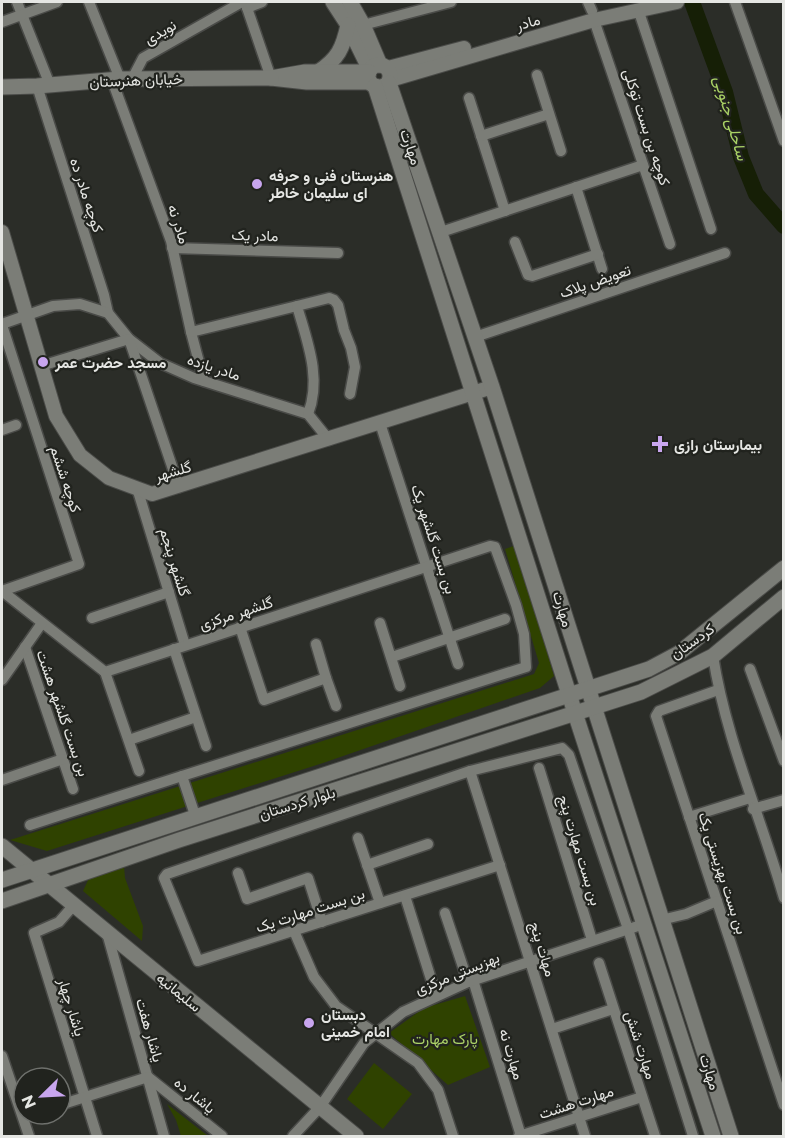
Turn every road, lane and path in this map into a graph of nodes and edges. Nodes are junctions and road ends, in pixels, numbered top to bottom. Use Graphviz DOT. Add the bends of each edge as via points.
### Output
graph roads {
  1 [pos="16,2"];
  2 [pos="57,2"];
  3 [pos="88,2"];
  4 [pos="262,2"];
  5 [pos="333,2"];
  6 [pos="350,2"];
  7 [pos="450,2"];
  8 [pos="677,2"];
  9 [pos="735,2"];
  10 [pos="245,4"];
  11 [pos="636,5"];
  12 [pos="592,11"];
  13 [pos="21,14"];
  14 [pos="2,22"];
  15 [pos="356,25"];
  16 [pos="318,72"];
  17 [pos="537,75"];
  18 [pos="379,76"];
  19 [pos="271,78"];
  20 [pos="121,79"];
  21 [pos="44,86"];
  22 [pos="2,87"];
  23 [pos="469,98"];
  24 [pos="549,114"];
  25 [pos="481,136"];
  26 [pos="783,141"];
  27 [pos="561,151"];
  28 [pos="643,165"];
  29 [pos="576,187"];
  30 [pos="505,211"];
  31 [pos="711,229"];
  32 [pos="2,232"];
  33 [pos="441,232"];
  34 [pos="515,242"];
  35 [pos="670,244"];
  36 [pos="172,248"];
  37 [pos="4,252"];
  38 [pos="338,253"];
  39 [pos="725,253"];
  40 [pos="598,254"];
  41 [pos="602,269"];
  42 [pos="297,306"];
  43 [pos="108,313"];
  44 [pos="27,314"];
  45 [pos="2,324"];
  46 [pos="190,332"];
  47 [pos="476,337"];
  48 [pos="129,339"];
  49 [pos="6,354"];
  50 [pos="41,366"];
  51 [pos="204,381"];
  52 [pos="492,387"];
  53 [pos="350,393"];
  54 [pos="473,394"];
  55 [pos="308,414"];
  56 [pos="380,423"];
  57 [pos="16,425"];
  58 [pos="2,430"];
  59 [pos="329,440"];
  60 [pos="178,487"];
  61 [pos="137,488"];
  62 [pos="427,566"];
  63 [pos="783,568"];
  64 [pos="2,591"];
  65 [pos="169,592"];
  66 [pos="783,597"];
  67 [pos="92,618"];
  68 [pos="506,619"];
  69 [pos="42,623"];
  70 [pos="380,623"];
  71 [pos="240,627"];
  72 [pos="450,638"];
  73 [pos="316,644"];
  74 [pos="186,645"];
  75 [pos="25,647"];
  76 [pos="174,649"];
  77 [pos="712,656"];
  78 [pos="392,657"];
  79 [pos="458,664"];
  80 [pos="750,669"];
  81 [pos="105,672"];
  82 [pos="326,678"];
  83 [pos="2,680"];
  84 [pos="400,686"];
  85 [pos="588,690"];
  86 [pos="718,690"];
  87 [pos="569,695"];
  88 [pos="336,706"];
  89 [pos="593,708"];
  90 [pos="575,713"];
  91 [pos="196,717"];
  92 [pos="129,740"];
  93 [pos="206,746"];
  94 [pos="63,759"];
  95 [pos="783,761"];
  96 [pos="539,768"];
  97 [pos="140,771"];
  98 [pos="470,771"];
  99 [pos="182,776"];
  100 [pos="2,780"];
  101 [pos="73,789"];
  102 [pos="783,800"];
  103 [pos="752,803"];
  104 [pos="195,815"];
  105 [pos="689,816"];
  106 [pos="30,825"];
  107 [pos="358,838"];
  108 [pos="428,844"];
  109 [pos="2,846"];
  110 [pos="367,865"];
  111 [pos="500,865"];
  112 [pos="30,870"];
  113 [pos="238,873"];
  114 [pos="2,880"];
  115 [pos="47,884"];
  116 [pos="405,896"];
  117 [pos="783,898"];
  118 [pos="2,901"];
  119 [pos="717,901"];
  120 [pos="380,903"];
  121 [pos="74,906"];
  122 [pos="445,913"];
  123 [pos="661,920"];
  124 [pos="322,922"];
  125 [pos="644,924"];
  126 [pos="628,929"];
  127 [pos="294,930"];
  128 [pos="107,933"];
  129 [pos="592,940"];
  130 [pos="531,960"];
  131 [pos="599,963"];
  132 [pos="471,981"];
  133 [pos="435,995"];
  134 [pos="613,1008"];
  135 [pos="552,1029"];
  136 [pos="376,1032"];
  137 [pos="2,1056"];
  138 [pos="148,1077"];
  139 [pos="12,1081"];
  140 [pos="84,1097"];
  141 [pos="642,1097"];
  142 [pos="72,1101"];
  143 [pos="783,1105"];
  144 [pos="320,1107"];
  145 [pos="579,1117"];
  146 [pos="520,1136"];
  147 [pos="97,1137"];
  148 [pos="164,1137"];
  149 [pos="222,1137"];
  150 [pos="293,1137"];
  151 [pos="356,1137"];
  152 [pos="453,1137"];
  153 [pos="585,1137"];
  154 [pos="655,1137"];
  155 [pos="693,1137"];
  156 [pos="713,1137"];
  157 [pos="731,1137"];
  1 -- 13 [label="street, کوچه مادر ده"];
  2 -- 13 [label="street"];
  3 -- 20 [label="street, مادر نه"];
  4 -- 10 [label="street, نویدی"];
  5 -- 15 [label="main road, مهارت"];
  6 -- 15 [label="main road, مهارت"];
  7 -- 15 [label="street"];
  8 -- 11 [label="street, مادر"];
  9 -- 26 [label="street"];
  10 -- 19 [label="street"];
  10 -- 20 [label="street, نویدی" via="143,58"];
  11 -- 12 [label="street, مادر"];
  11 -- 31 [label="street"];
  12 -- 18 [label="street, مادر"];
  12 -- 28 [label="street, کوچه بن بست توکلی"];
  13 -- 14 [label="street"];
  13 -- 21 [label="street, کوچه مادر ده"];
  15 -- 16 [label="main road" via="344,47"];
  15 -- 18 [label="main road, مهارت"];
  16 -- 18 [label="main road, خیابان هنرستان"];
  16 -- 19 [label="main road, خیابان هنرستان"];
  17 -- 24 [label="street"];
  18 -- 19 [label="main road, خیابان هنرستان" via="307,82"];
  18 -- 33 [label="main road, مهارت"];
  18 -- 54 [label="main road, مهارت"];
  19 -- 20 [label="main road, خیابان هنرستان"];
  20 -- 21 [label="main road, خیابان هنرستان"];
  20 -- 36 [label="street, مادر نه"];
  21 -- 22 [label="main road, خیابان هنرستان"];
  21 -- 43 [label="street, کوچه مادر ده"];
  23 -- 25 [label="street"];
  24 -- 25 [label="street"];
  24 -- 27 [label="street"];
  25 -- 30 [label="street"];
  28 -- 29 [label="street"];
  28 -- 35 [label="street, کوچه بن بست توکلی"];
  29 -- 30 [label="street"];
  29 -- 40 [label="street"];
  30 -- 33 [label="street"];
  32 -- 37 [label="street, گلشهر"];
  33 -- 47 [label="main road, مهارت"];
  34 -- 40 [label="street" via="528,275 532,276"];
  36 -- 38 [label="street, مادر یک"];
  36 -- 46 [label="street, مادر نه"];
  37 -- 44 [label="street, گلشهر"];
  39 -- 47 [label="street, تعویض پلاک"];
  40 -- 41 [label="street"];
  42 -- 46 [label="street"];
  42 -- 53 [label="street" via="329,298 338,305 355,367"];
  42 -- 55 [label="street" via="315,375 314,400"];
  43 -- 44 [label="street" via="80,304 53,306"];
  43 -- 48 [label="street, مادر یازده"];
  44 -- 45 [label="street"];
  44 -- 50 [label="street, گلشهر"];
  45 -- 49 [label="street, کوچه ششم"];
  46 -- 51 [label="street, مادر نه"];
  47 -- 52 [label="main road, مهارت"];
  48 -- 50 [label="street"];
  48 -- 51 [label="street, مادر یازده" via="159,363"];
  48 -- 60 [label="street"];
  49 -- 64 [label="street, کوچه ششم" via="79,564"];
  50 -- 61 [label="street, گلشهر" via="56,416 80,455 109,478"];
  51 -- 55 [label="street, مادر یازده"];
  52 -- 54 [label="street, گلشهر"];
  52 -- 85 [label="main road, مهارت"];
  54 -- 56 [label="street, گلشهر"];
  54 -- 87 [label="main road, مهارت"];
  55 -- 59 [label="street"];
  56 -- 59 [label="street, گلشهر"];
  56 -- 62 [label="street, بن بست گلشهر یک"];
  57 -- 58 [label="street"];
  59 -- 60 [label="street, گلشهر"];
  60 -- 61 [label="street, گلشهر" via="152,494"];
  61 -- 65 [label="street, گلشهر پنجم"];
  62 -- 71 [label="street, گلشهر مرکزی"];
  62 -- 72 [label="street, بن بست گلشهر یک"];
  62 -- 99 [label="street, گلشهر مرکزی" via="495,547 524,634 526,667"];
  63 -- 85 [label="main road, کردستان" via="679,652 649,669"];
  64 -- 69 [label="street"];
  65 -- 67 [label="street"];
  65 -- 74 [label="street, گلشهر پنجم"];
  66 -- 77 [label="main road, کردستان"];
  68 -- 72 [label="street"];
  69 -- 75 [label="street"];
  69 -- 81 [label="street"];
  70 -- 78 [label="street"];
  71 -- 74 [label="street, گلشهر مرکزی"];
  71 -- 82 [label="street" via="264,700"];
  72 -- 78 [label="street"];
  72 -- 79 [label="street, بن بست گلشهر یک"];
  73 -- 82 [label="street"];
  74 -- 76 [label="street, گلشهر مرکزی"];
  75 -- 83 [label="street"];
  75 -- 94 [label="street, بن بست گلشهر هشت"];
  76 -- 81 [label="street, گلشهر مرکزی"];
  76 -- 91 [label="street"];
  77 -- 86 [label="street"];
  77 -- 89 [label="main road, کردستان" via="641,692"];
  78 -- 84 [label="street"];
  80 -- 95 [label="street"];
  81 -- 92 [label="street"];
  82 -- 88 [label="street"];
  85 -- 87 [label="main road, بلوار کردستان"];
  85 -- 89 [label="main road, مهارت"];
  86 -- 103 [label="street"];
  86 -- 105 [label="street, بن بست بهزیستی یک" via="656,714"];
  87 -- 90 [label="main road, مهارت"];
  87 -- 104 [label="main road, بلوار کردستان"];
  89 -- 90 [label="main road, بلوار کردستان"];
  89 -- 123 [label="main road, مهارت"];
  90 -- 115 [label="main road, بلوار کردستان"];
  90 -- 125 [label="main road, مهارت"];
  91 -- 92 [label="street"];
  91 -- 93 [label="street"];
  92 -- 97 [label="street"];
  94 -- 100 [label="street"];
  94 -- 101 [label="street, بن بست گلشهر هشت"];
  96 -- 129 [label="street, بن بست مهارت پنج"];
  98 -- 111 [label="street, مهات پنج"];
  98 -- 126 [label="street" via="566,750"];
  98 -- 127 [label="street, بن بست مهارت یک" via="166,874 164,878 198,961"];
  99 -- 104 [label="street"];
  99 -- 106 [label="street"];
  102 -- 103 [label="street"];
  103 -- 105 [label="street"];
  103 -- 117 [label="street"];
  104 -- 112 [label="main road, بلوار کردستان"];
  105 -- 119 [label="street, بن بست بهزیستی یک"];
  107 -- 110 [label="street"];
  108 -- 110 [label="street"];
  109 -- 112 [label="main road, سلیمانیه"];
  110 -- 120 [label="street"];
  111 -- 116 [label="street, بن بست مهارت یک"];
  111 -- 130 [label="street, مهات پنج"];
  112 -- 114 [label="main road, بلوار کردستان"];
  112 -- 115 [label="main road, سلیمانیه"];
  113 -- 124 [label="street" via="247,899 308,878"];
  115 -- 118 [label="main road, بلوار کردستان"];
  115 -- 121 [label="main road, سلیمانیه"];
  116 -- 120 [label="street, بن بست مهارت یک"];
  116 -- 133 [label="street"];
  119 -- 123 [label="street"];
  119 -- 143 [label="street, بن بست بهزیستی یک"];
  120 -- 124 [label="street, بن بست مهارت یک"];
  121 -- 128 [label="main road, سلیمانیه"];
  121 -- 140 [label="street, یاشار چهار" via="59,922 34,933"];
  122 -- 132 [label="street, مهارت نه"];
  123 -- 125 [label="main road"];
  123 -- 157 [label="main road, مهارت"];
  124 -- 127 [label="street, بن بست مهارت یک"];
  125 -- 126 [label="street, بهزیستی مرکزی"];
  125 -- 156 [label="main road, مهارت"];
  126 -- 129 [label="street, بهزیستی مرکزی"];
  126 -- 155 [label="street"];
  127 -- 136 [label="street" via="314,976 336,1006"];
  128 -- 138 [label="street, یاشار هفت"];
  128 -- 144 [label="main road, سلیمانیه"];
  129 -- 130 [label="street, بهزیستی مرکزی"];
  130 -- 132 [label="street, بهزیستی مرکزی"];
  130 -- 135 [label="street, مهات پنج"];
  131 -- 134 [label="street, مهارت شش"];
  132 -- 133 [label="street, بهزیستی مرکزی"];
  132 -- 146 [label="street, مهارت نه"];
  133 -- 136 [label="street, بهزیستی مرکزی"];
  134 -- 135 [label="street"];
  134 -- 141 [label="street, مهارت شش"];
  135 -- 145 [label="street, مهات پنج"];
  136 -- 144 [label="street, بهزیستی مرکزی" via="364,1042"];
  136 -- 152 [label="street" via="418,1063 438,1090"];
  137 -- 139 [label="street"];
  138 -- 140 [label="street"];
  138 -- 148 [label="street, یاشار هفت"];
  138 -- 149 [label="street, یاشار ده"];
  140 -- 142 [label="street"];
  140 -- 147 [label="street, یاشار چهار"];
  141 -- 145 [label="street, مهارت هشت"];
  141 -- 154 [label="street, مهارت شش"];
  144 -- 150 [label="street, بهزیستی مرکزی"];
  144 -- 151 [label="main road, سلیمانیه"];
  145 -- 146 [label="street, مهارت هشت"];
  145 -- 153 [label="street, مهات پنج"];
}
